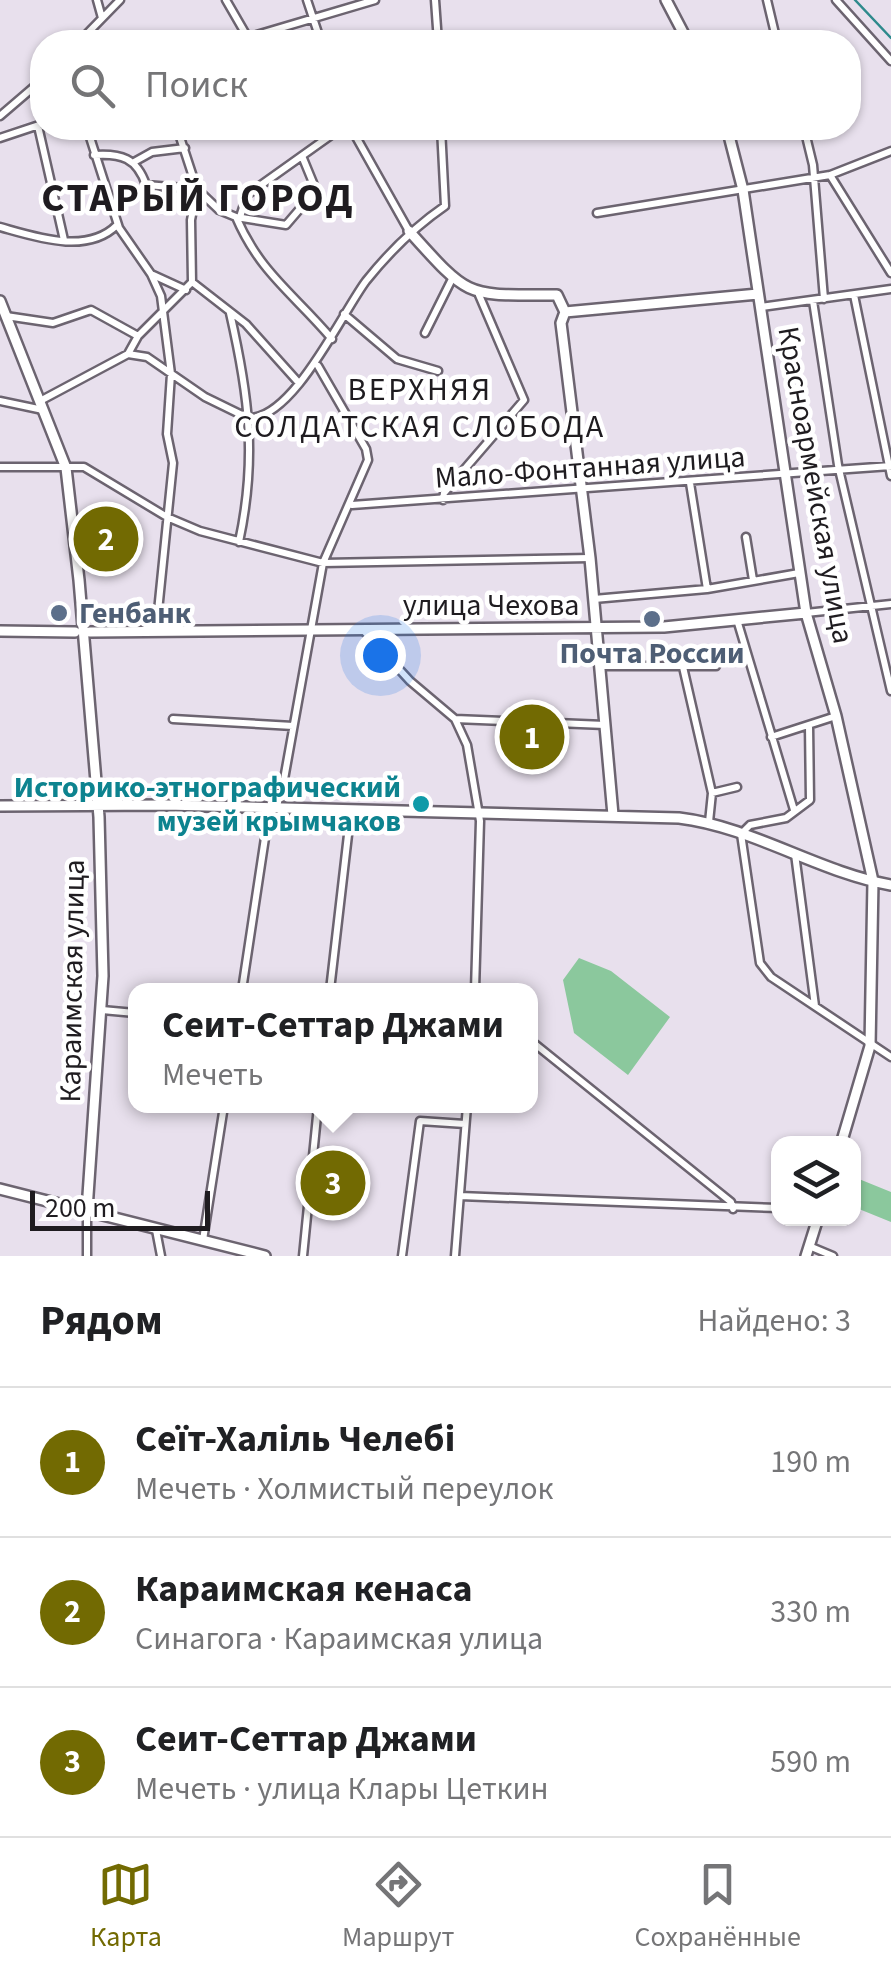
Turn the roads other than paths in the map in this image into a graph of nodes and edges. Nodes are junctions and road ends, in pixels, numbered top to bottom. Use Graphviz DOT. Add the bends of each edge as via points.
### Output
graph roads {
  1 [pos="96,0"];
  2 [pos="120,0"];
  3 [pos="226,0"];
  4 [pos="308,0"];
  5 [pos="374,0"];
  6 [pos="435,0"];
  7 [pos="666,0"];
  8 [pos="766,0"];
  9 [pos="836,0"];
  10 [pos="314,17"];
  11 [pos="102,19"];
  12 [pos="91,30"];
  13 [pos="243,30"];
  14 [pos="273,30"];
  15 [pos="318,30"];
  16 [pos="437,30"];
  17 [pos="682,30"];
  18 [pos="774,30"];
  19 [pos="891,61"];
  20 [pos="30,90"];
  21 [pos="0,116"];
  22 [pos="30,128"];
  23 [pos="0,138"];
  24 [pos="43,140"];
  25 [pos="90,140"];
  26 [pos="182,140"];
  27 [pos="324,140"];
  28 [pos="358,140"];
  29 [pos="442,140"];
  30 [pos="730,140"];
  31 [pos="806,140"];
  32 [pos="185,148"];
  33 [pos="891,150"];
  34 [pos="94,154"];
  35 [pos="302,156"];
  36 [pos="134,162"];
  37 [pos="830,174"];
  38 [pos="814,177"];
  39 [pos="146,184"];
  40 [pos="198,190"];
  41 [pos="743,190"];
  42 [pos="144,194"];
  43 [pos="597,213"];
  44 [pos="238,217"];
  45 [pos="117,224"];
  46 [pos="0,227"];
  47 [pos="409,231"];
  48 [pos="64,240"];
  49 [pos="891,273"];
  50 [pos="151,274"];
  51 [pos="452,279"];
  52 [pos="192,282"];
  53 [pos="891,289"];
  54 [pos="186,290"];
  55 [pos="758,294"];
  56 [pos="479,295"];
  57 [pos="854,295"];
  58 [pos="824,299"];
  59 [pos="0,301"];
  60 [pos="813,301"];
  61 [pos="760,308"];
  62 [pos="162,312"];
  63 [pos="565,312"];
  64 [pos="230,313"];
  65 [pos="344,314"];
  66 [pos="6,316"];
  67 [pos="426,333"];
  68 [pos="138,336"];
  69 [pos="332,339"];
  70 [pos="128,354"];
  71 [pos="318,366"];
  72 [pos="438,371"];
  73 [pos="171,374"];
  74 [pos="298,382"];
  75 [pos="0,401"];
  76 [pos="42,406"];
  77 [pos="248,418"];
  78 [pos="890,466"];
  79 [pos="0,467"];
  80 [pos="66,468"];
  81 [pos="840,471"];
  82 [pos="786,475"];
  83 [pos="891,476"];
  84 [pos="690,483"];
  85 [pos="582,490"];
  86 [pos="444,500"];
  87 [pos="352,504"];
  88 [pos="168,517"];
  89 [pos="746,538"];
  90 [pos="238,542"];
  91 [pos="590,558"];
  92 [pos="323,564"];
  93 [pos="799,573"];
  94 [pos="753,580"];
  95 [pos="707,589"];
  96 [pos="594,599"];
  97 [pos="874,604"];
  98 [pos="891,604"];
  99 [pos="806,613"];
  100 [pos="738,623"];
  101 [pos="595,629"];
  102 [pos="364,630"];
  103 [pos="0,631"];
  104 [pos="156,631"];
  105 [pos="76,632"];
  106 [pos="90,632"];
  107 [pos="308,632"];
  108 [pos="599,666"];
  109 [pos="716,666"];
  110 [pos="683,667"];
  111 [pos="891,690"];
  112 [pos="836,716"];
  113 [pos="173,719"];
  114 [pos="455,719"];
  115 [pos="605,725"];
  116 [pos="293,726"];
  117 [pos="809,726"];
  118 [pos="771,738"];
  119 [pos="737,787"];
  120 [pos="712,794"];
  121 [pos="97,805"];
  122 [pos="0,806"];
  123 [pos="274,808"];
  124 [pos="351,809"];
  125 [pos="794,810"];
  126 [pos="479,812"];
  127 [pos="613,815"];
  128 [pos="709,822"];
  129 [pos="741,834"];
  130 [pos="795,854"];
  131 [pos="873,882"];
  132 [pos="891,885"];
  133 [pos="243,983"];
  134 [pos="331,983"];
  135 [pos="474,983"];
  136 [pos="814,1007"];
  137 [pos="102,1010"];
  138 [pos="128,1012"];
  139 [pos="538,1046"];
  140 [pos="870,1046"];
  141 [pos="891,1057"];
  142 [pos="223,1113"];
  143 [pos="317,1113"];
  144 [pos="467,1113"];
  145 [pos="466,1124"];
  146 [pos="843,1136"];
  147 [pos="0,1190"];
  148 [pos="460,1196"];
  149 [pos="771,1208"];
  150 [pos="733,1209"];
  151 [pos="86,1210"];
  152 [pos="816,1226"];
  153 [pos="156,1230"];
  154 [pos="202,1240"];
  155 [pos="808,1251"];
  156 [pos="87,1256"];
  157 [pos="161,1256"];
  158 [pos="265,1256"];
  159 [pos="303,1256"];
  160 [pos="402,1256"];
  161 [pos="455,1256"];
  162 [pos="833,1256"];
  1 -- 11 [label="street"];
  2 -- 11 [label="street"];
  3 -- 13 [label="street"];
  4 -- 10 [label="street"];
  5 -- 10 [label="street"];
  6 -- 16 [label="street"];
  7 -- 17 [label="main road"];
  8 -- 18 [label="street"];
  9 -- 19 [label="street"];
  10 -- 14 [label="street"];
  10 -- 15 [label="street"];
  11 -- 12 [label="street"];
  20 -- 21 [label="street"];
  22 -- 23 [label="street"];
  24 -- 48 [label="street"];
  25 -- 34 [label="street"];
  26 -- 32 [label="street"];
  27 -- 35 [label="street"];
  28 -- 47 [label="street"];
  29 -- 47 [label="street" via="445,206"];
  30 -- 41 [label="main road, Красноармейская улица"];
  31 -- 38 [label="street"];
  32 -- 36 [label="street"];
  32 -- 40 [label="street"];
  33 -- 37 [label="street"];
  34 -- 36 [label="street"];
  34 -- 45 [label="street"];
  35 -- 44 [label="street" via="247,195"];
  35 -- 44 [label="street" via="316,190 286,225"];
  36 -- 39 [label="street"];
  37 -- 38 [label="street"];
  37 -- 49 [label="street"];
  38 -- 41 [label="street"];
  38 -- 58 [label="street"];
  39 -- 40 [label="street"];
  39 -- 42 [label="street"];
  40 -- 44 [label="street"];
  40 -- 52 [label="street" via="191,220"];
  41 -- 43 [label="street"];
  41 -- 55 [label="main road, Красноармейская улица"];
  44 -- 69 [label="street" via="252,255"];
  45 -- 48 [label="street" via="85,242"];
  45 -- 50 [label="street"];
  46 -- 48 [label="street"];
  47 -- 51 [label="main road"];
  47 -- 65 [label="street"];
  50 -- 54 [label="street"];
  50 -- 62 [label="street"];
  51 -- 56 [label="main road"];
  51 -- 67 [label="street"];
  52 -- 54 [label="street"];
  52 -- 64 [label="street"];
  53 -- 57 [label="street"];
  54 -- 62 [label="street"];
  55 -- 61 [label="main road, Красноармейская улица"];
  55 -- 63 [label="main road"];
  56 -- 63 [label="main road" via="557,296"];
  56 -- 86 [label="street" via="524,400"];
  57 -- 58 [label="street"];
  57 -- 78 [label="street"];
  58 -- 60 [label="street"];
  59 -- 66 [label="main road, Караимская улица"];
  60 -- 61 [label="street"];
  60 -- 81 [label="street"];
  61 -- 82 [label="main road, Красноармейская улица"];
  62 -- 68 [label="street"];
  62 -- 73 [label="street"];
  63 -- 85 [label="main road" via="561,323"];
  64 -- 74 [label="street"];
  64 -- 77 [label="street"];
  65 -- 69 [label="street"];
  65 -- 72 [label="street" via="397,359"];
  66 -- 68 [label="street" via="53,322 91,310"];
  66 -- 76 [label="main road, Караимская улица"];
  68 -- 70 [label="street"];
  69 -- 71 [label="street"];
  70 -- 73 [label="street" via="147,357"];
  70 -- 76 [label="street"];
  71 -- 74 [label="street"];
  71 -- 87 [label="street" via="366,449"];
  73 -- 77 [label="street"];
  73 -- 88 [label="street"];
  74 -- 77 [label="street" via="266,412"];
  75 -- 76 [label="street"];
  76 -- 80 [label="main road, Караимская улица"];
  77 -- 90 [label="street" via="252,476"];
  78 -- 81 [label="street, Мало-Фонтанная улица"];
  78 -- 83 [label="street"];
  79 -- 80 [label="street"];
  80 -- 88 [label="street" via="84,467"];
  80 -- 121 [label="main road, Караимская улица"];
  81 -- 82 [label="street, Мало-Фонтанная улица"];
  81 -- 97 [label="street"];
  82 -- 84 [label="street, Мало-Фонтанная улица"];
  82 -- 93 [label="main road, Красноармейская улица"];
  84 -- 85 [label="street, Мало-Фонтанная улица"];
  84 -- 95 [label="street"];
  85 -- 86 [label="street, Мало-Фонтанная улица"];
  85 -- 91 [label="main road"];
  86 -- 87 [label="street, Мало-Фонтанная улица"];
  87 -- 92 [label="street"];
  88 -- 90 [label="street"];
  88 -- 104 [label="street"];
  89 -- 94 [label="street"];
  90 -- 92 [label="street"];
  91 -- 92 [label="street"];
  91 -- 96 [label="main road"];
  92 -- 107 [label="street"];
  93 -- 94 [label="street"];
  93 -- 99 [label="main road, Красноармейская улица"];
  94 -- 95 [label="street"];
  95 -- 96 [label="street"];
  96 -- 101 [label="main road"];
  97 -- 98 [label="street, улица Чехова"];
  97 -- 99 [label="street, улица Чехова"];
  97 -- 111 [label="street"];
  99 -- 100 [label="main road, улица Чехова"];
  99 -- 112 [label="main road, Красноармейская улица"];
  100 -- 101 [label="main road, улица Чехова"];
  100 -- 118 [label="street"];
  101 -- 102 [label="main road, улица Чехова"];
  101 -- 108 [label="main road"];
  102 -- 107 [label="main road, улица Чехова"];
  102 -- 114 [label="street"];
  103 -- 105 [label="main road"];
  104 -- 106 [label="main road, улица Чехова"];
  104 -- 107 [label="main road, улица Чехова"];
  107 -- 116 [label="street"];
  108 -- 110 [label="street"];
  108 -- 115 [label="main road"];
  109 -- 110 [label="street"];
  110 -- 120 [label="street"];
  112 -- 117 [label="street"];
  112 -- 131 [label="main road, Красноармейская улица"];
  113 -- 116 [label="street"];
  114 -- 115 [label="street"];
  114 -- 126 [label="street" via="474,768"];
  115 -- 127 [label="main road"];
  116 -- 123 [label="street" via="282,796"];
  117 -- 118 [label="street"];
  117 -- 125 [label="street" via="811,797"];
  118 -- 125 [label="street"];
  119 -- 120 [label="street"];
  120 -- 128 [label="street"];
  121 -- 122 [label="main road"];
  121 -- 123 [label="main road"];
  121 -- 137 [label="main road, Караимская улица"];
  123 -- 124 [label="main road"];
  123 -- 133 [label="street"];
  124 -- 126 [label="main road"];
  124 -- 134 [label="street"];
  125 -- 129 [label="street" via="786,818 750,824"];
  126 -- 127 [label="main road"];
  126 -- 135 [label="street"];
  127 -- 128 [label="main road"];
  128 -- 129 [label="main road"];
  129 -- 130 [label="main road"];
  129 -- 136 [label="street" via="760,963"];
  130 -- 131 [label="main road"];
  130 -- 136 [label="street"];
  131 -- 132 [label="main road"];
  131 -- 140 [label="main road, Красноармейская улица"];
  136 -- 140 [label="street"];
  137 -- 138 [label="street"];
  137 -- 151 [label="main road, Караимская улица"];
  139 -- 150 [label="street"];
  140 -- 141 [label="street"];
  140 -- 146 [label="main road, Красноармейская улица"];
  142 -- 154 [label="street"];
  143 -- 159 [label="street"];
  144 -- 145 [label="street"];
  145 -- 148 [label="street"];
  145 -- 160 [label="street" via="420,1121"];
  147 -- 151 [label="main road"];
  148 -- 150 [label="street"];
  148 -- 161 [label="street"];
  149 -- 150 [label="street"];
  151 -- 153 [label="main road"];
  151 -- 156 [label="street, Караимская улица"];
  152 -- 155 [label="main road"];
  153 -- 154 [label="main road"];
  153 -- 157 [label="street"];
  154 -- 158 [label="main road"];
  155 -- 162 [label="street"];
}
